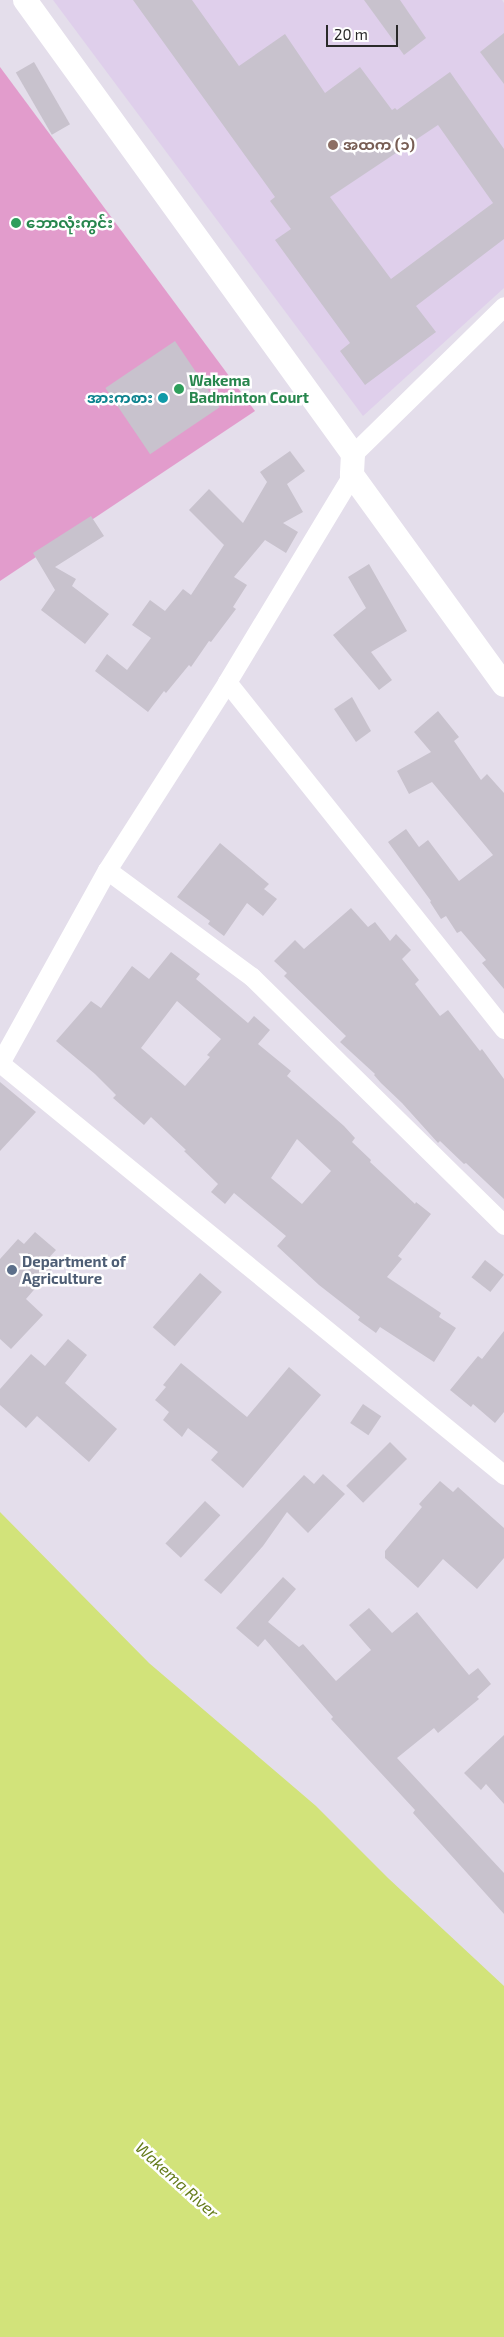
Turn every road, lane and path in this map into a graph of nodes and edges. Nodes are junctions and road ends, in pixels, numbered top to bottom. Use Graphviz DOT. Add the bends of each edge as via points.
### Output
graph roads {
  1 [pos="25,0"];
  2 [pos="504,306"];
  3 [pos="353,465"];
  4 [pos="227,682"];
  5 [pos="504,684"];
  6 [pos="107,870"];
  7 [pos="504,1029"];
  8 [pos="0,1063"];
  9 [pos="504,1225"];
  10 [pos="504,1475"];
  1 -- 3 [label="street"];
  2 -- 3 [label="street"];
  3 -- 4 [label="street"];
  3 -- 5 [label="street"];
  4 -- 6 [label="street"];
  4 -- 7 [label="street"];
  6 -- 8 [label="street"];
  6 -- 9 [label="street" via="252,977"];
  8 -- 10 [label="street"];
}
